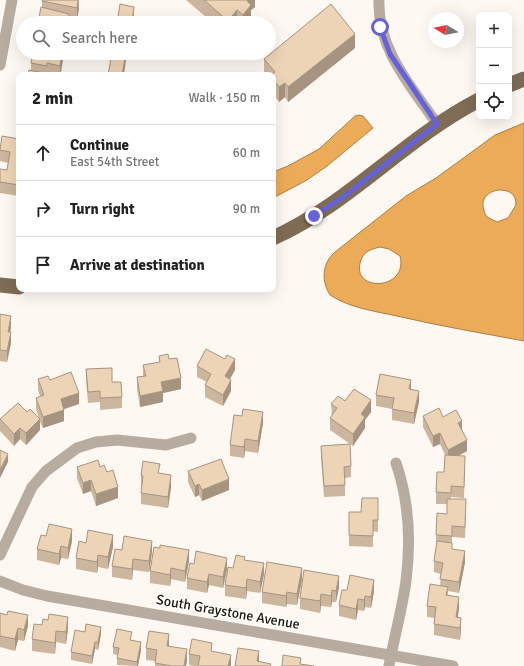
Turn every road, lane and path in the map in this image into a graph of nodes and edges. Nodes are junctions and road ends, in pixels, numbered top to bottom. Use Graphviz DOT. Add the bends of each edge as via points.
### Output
graph roads {
  1 [pos="12,0"];
  2 [pos="379,0"];
  3 [pos="5,14"];
  4 [pos="0,65"];
  5 [pos="524,79"];
  6 [pos="512,84"];
  7 [pos="476,102"];
  8 [pos="437,124"];
  9 [pos="276,236"];
  10 [pos="0,285"];
  11 [pos="16,287"];
  12 [pos="191,438"];
  13 [pos="396,463"];
  14 [pos="0,555"];
  15 [pos="0,581"];
  16 [pos="390,661"];
  17 [pos="453,666"];
  1 -- 3 [label="street"];
  2 -- 8 [label="street" via="380,27 390,54"];
  3 -- 4 [label="street"];
  5 -- 6 [label="main road"];
  7 -- 8 [label="main road"];
  8 -- 9 [label="main road" via="334,203"];
  10 -- 11 [label="main road"];
  12 -- 14 [label="street" via="166,445 117,440 96,442 77,448 46,471 32,488"];
  13 -- 16 [label="street" via="408,511 408,554 406,582"];
  15 -- 16 [label="street, South Graystone Avenue" via="47,596"];
  16 -- 17 [label="street, South Graystone Avenue"];
}
